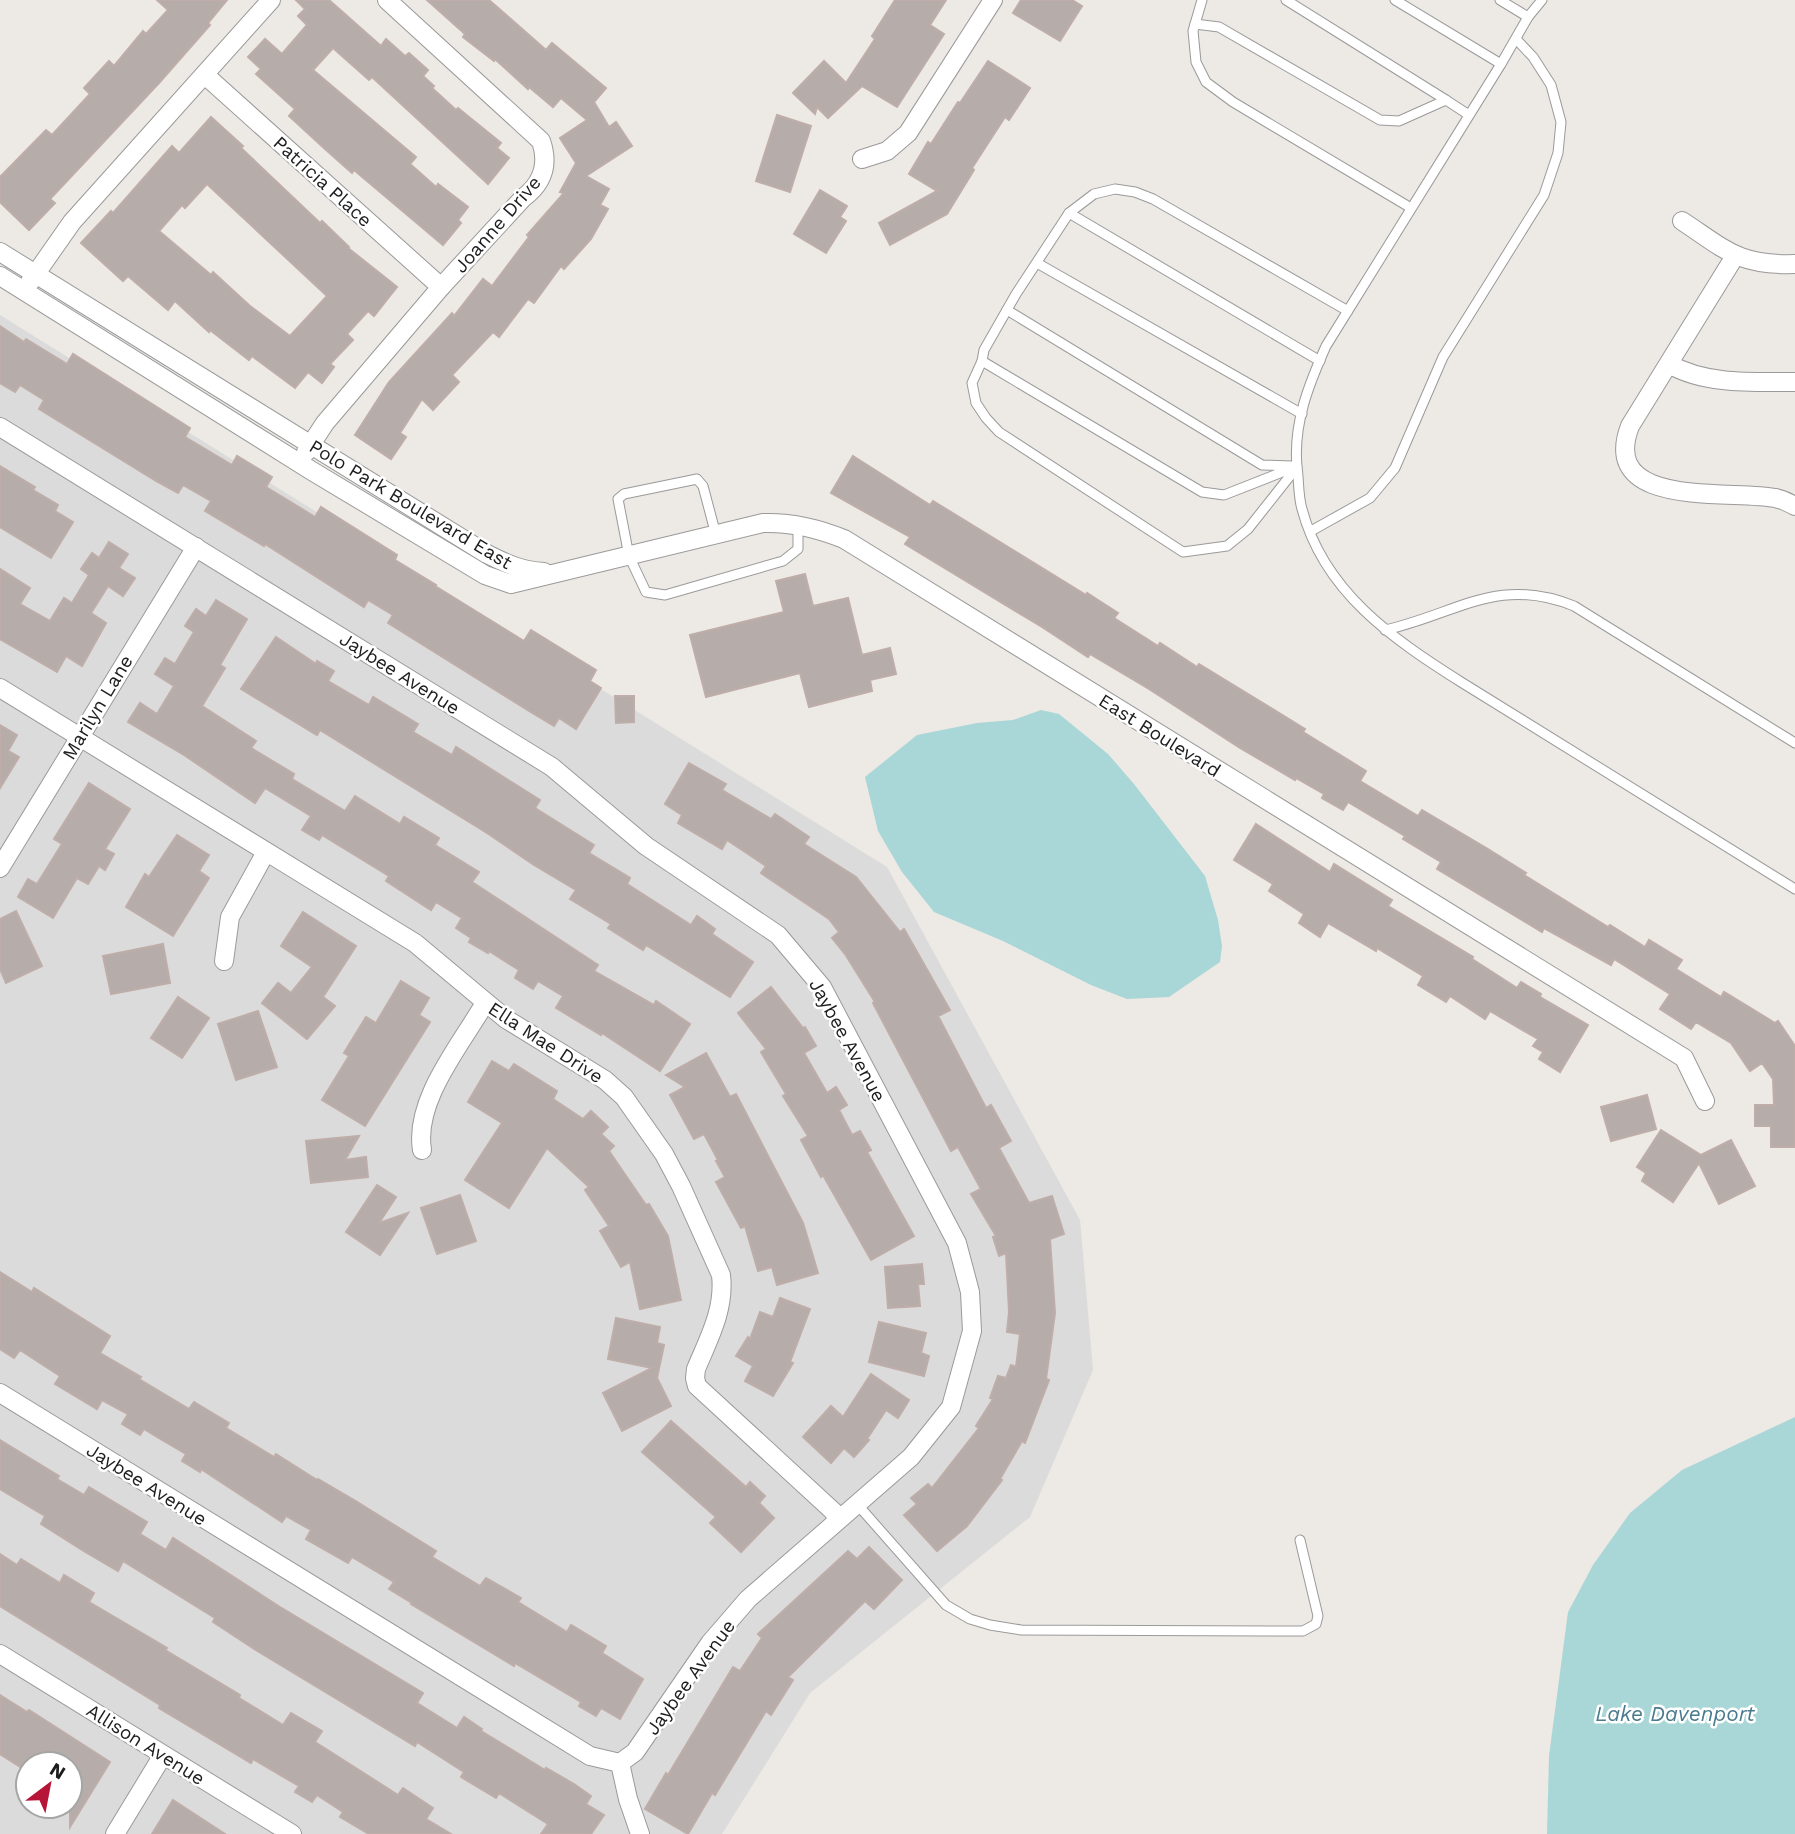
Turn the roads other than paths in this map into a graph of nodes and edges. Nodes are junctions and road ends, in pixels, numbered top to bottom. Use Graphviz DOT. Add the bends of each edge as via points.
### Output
graph roads {
  1 [pos="271,0"];
  2 [pos="387,0"];
  3 [pos="993,0"];
  4 [pos="1202,0"];
  5 [pos="1286,0"];
  6 [pos="1395,0"];
  7 [pos="1500,0"];
  8 [pos="1542,0"];
  9 [pos="1528,17"];
  10 [pos="1195,24"];
  11 [pos="1516,39"];
  12 [pos="1501,64"];
  13 [pos="205,75"];
  14 [pos="1446,100"];
  15 [pos="1469,115"];
  16 [pos="862,159"];
  17 [pos="1411,208"];
  18 [pos="1069,213"];
  19 [pos="1682,221"];
  20 [pos="0,252"];
  21 [pos="1735,256"];
  22 [pos="1037,263"];
  23 [pos="1795,264"];
  24 [pos="36,274"];
  25 [pos="0,276"];
  26 [pos="441,288"];
  27 [pos="24,291"];
  28 [pos="1007,310"];
  29 [pos="1348,311"];
  30 [pos="982,360"];
  31 [pos="1320,361"];
  32 [pos="1669,364"];
  33 [pos="1795,382"];
  34 [pos="1302,414"];
  35 [pos="0,427"];
  36 [pos="311,445"];
  37 [pos="300,463"];
  38 [pos="1297,467"];
  39 [pos="1795,506"];
  40 [pos="798,524"];
  41 [pos="1311,531"];
  42 [pos="716,535"];
  43 [pos="195,547"];
  44 [pos="629,556"];
  45 [pos="562,573"];
  46 [pos="1385,630"];
  47 [pos="0,688"];
  48 [pos="80,736"];
  49 [pos="1795,743"];
  50 [pos="266,852"];
  51 [pos="0,868"];
  52 [pos="1795,889"];
  53 [pos="224,961"];
  54 [pos="486,1004"];
  55 [pos="1705,1101"];
  56 [pos="422,1150"];
  57 [pos="0,1393"];
  58 [pos="857,1504"];
  59 [pos="837,1520"];
  60 [pos="1300,1540"];
  61 [pos="0,1654"];
  62 [pos="163,1755"];
  63 [pos="620,1763"];
  64 [pos="115,1834"];
  65 [pos="292,1834"];
  66 [pos="640,1834"];
  1 -- 13 [label="street"];
  2 -- 26 [label="street, Joanne Drive" via="541,141 544,149 545,166 536,186"];
  3 -- 16 [label="street" via="908,133 887,151"];
  4 -- 10 [label="lane"];
  5 -- 14 [label="lane"];
  6 -- 12 [label="lane"];
  7 -- 9 [label="lane"];
  8 -- 9 [label="lane"];
  9 -- 11 [label="lane"];
  10 -- 14 [label="lane" via="1219,27 1380,120 1399,121"];
  10 -- 17 [label="lane" via="1196,62 1206,82 1233,103"];
  11 -- 12 [label="lane"];
  11 -- 41 [label="lane" via="1551,85 1561,122 1558,153 1544,195 1443,357 1395,468 1370,498"];
  12 -- 15 [label="lane"];
  13 -- 24 [label="street" via="72,222"];
  13 -- 26 [label="street, Patricia Place"];
  14 -- 15 [label="lane"];
  15 -- 17 [label="lane"];
  17 -- 29 [label="lane"];
  18 -- 22 [label="lane"];
  18 -- 29 [label="lane" via="1094,194 1115,189 1135,192"];
  18 -- 31 [label="lane"];
  19 -- 21 [label="street"];
  20 -- 24 [label="street, Polo Park Boulevard East"];
  21 -- 23 [label="street" via="1768,265"];
  21 -- 32 [label="street"];
  22 -- 28 [label="lane"];
  22 -- 34 [label="lane"];
  24 -- 27 [label="street"];
  24 -- 36 [label="street, Polo Park Boulevard East"];
  25 -- 27 [label="street, Polo Park Boulevard East"];
  26 -- 36 [label="street, Joanne Drive"];
  27 -- 37 [label="street, Polo Park Boulevard East"];
  28 -- 30 [label="lane"];
  28 -- 38 [label="lane" via="1262,465"];
  29 -- 31 [label="lane"];
  30 -- 38 [label="lane" via="1202,492 1224,495"];
  30 -- 38 [label="lane" via="972,383 976,403 999,432 1183,552 1227,546 1248,529"];
  31 -- 34 [label="lane" via="1306,390"];
  32 -- 33 [label="street" via="1719,380"];
  32 -- 39 [label="street" via="1626,435 1625,456 1636,474 1669,489 1774,498"];
  34 -- 38 [label="lane" via="1295,450"];
  35 -- 43 [label="street, Jaybee Avenue"];
  36 -- 37 [label="street, Joanne Drive"];
  36 -- 45 [label="street, Polo Park Boulevard East" via="512,567"];
  37 -- 45 [label="street, Polo Park Boulevard East" via="485,575 511,584"];
  38 -- 41 [label="lane" via="1302,508"];
  40 -- 42 [label="street, East Boulevard" via="763,523"];
  40 -- 44 [label="lane" via="799,549 783,561 665,595 646,592"];
  40 -- 55 [label="street, East Boulevard" via="844,539 1684,1058"];
  41 -- 46 [label="lane" via="1322,560 1345,593"];
  42 -- 44 [label="street, East Boulevard"];
  42 -- 44 [label="lane" via="697,478 624,494 618,499"];
  43 -- 48 [label="street, Marilyn Lane"];
  43 -- 58 [label="street, Jaybee Avenue" via="552,767 646,846 778,935 822,987 957,1243 970,1292 972,1331 951,1407 911,1457"];
  44 -- 45 [label="street, East Boulevard"];
  46 -- 49 [label="lane" via="1477,599 1510,593 1558,600"];
  46 -- 52 [label="lane" via="1451,676"];
  47 -- 48 [label="street, Ella Mae Drive"];
  48 -- 50 [label="street, Ella Mae Drive"];
  48 -- 51 [label="street, Marilyn Lane"];
  50 -- 53 [label="street" via="230,917"];
  50 -- 54 [label="street, Ella Mae Drive" via="415,943"];
  54 -- 56 [label="street" via="433,1089 423,1114"];
  54 -- 59 [label="street, Ella Mae Drive" via="605,1080 645,1125 681,1186 721,1275 720,1307 696,1368 697,1386 834,1512"];
  57 -- 63 [label="street, Jaybee Avenue" via="590,1756"];
  58 -- 59 [label="street, Jaybee Avenue"];
  58 -- 60 [label="lane" via="946,1605 970,1619 1021,1630 1303,1631 1316,1624 1318,1616"];
  59 -- 63 [label="street, Jaybee Avenue" via="740,1608 704,1651 635,1752"];
  61 -- 62 [label="street, Allison Avenue"];
  62 -- 64 [label="street"];
  62 -- 65 [label="street, Allison Avenue"];
  63 -- 66 [label="street"];
}
